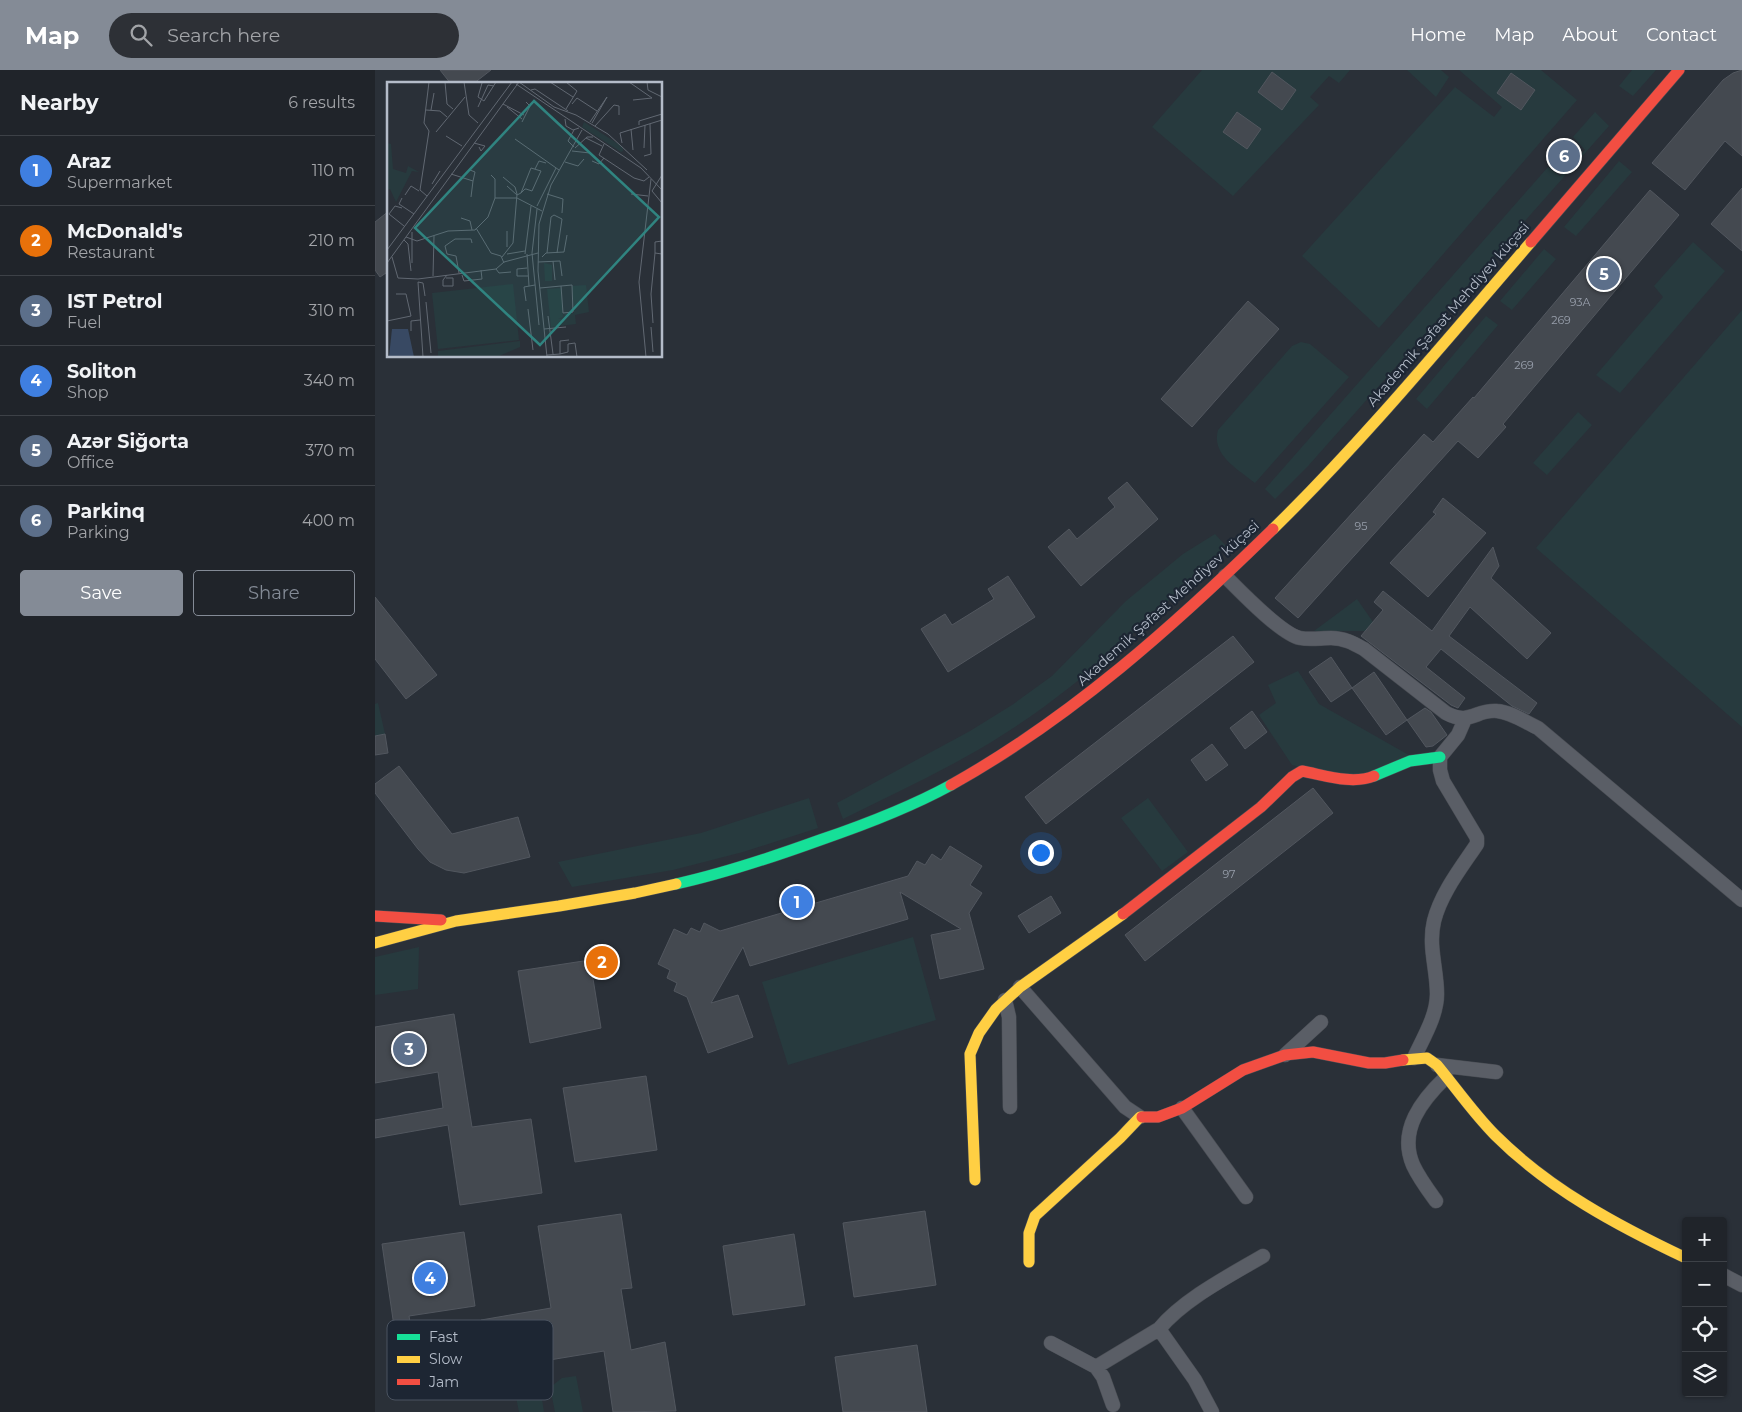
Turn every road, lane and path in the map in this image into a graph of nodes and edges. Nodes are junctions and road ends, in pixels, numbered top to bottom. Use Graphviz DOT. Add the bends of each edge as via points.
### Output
graph roads {
  1 [pos="1679,70"];
  2 [pos="1225,576"];
  3 [pos="1465,719"];
  4 [pos="1440,757"];
  5 [pos="1742,900"];
  6 [pos="375,916"];
  7 [pos="419,919"];
  8 [pos="456,921"];
  9 [pos="423,931"];
  10 [pos="375,943"];
  11 [pos="1020,988"];
  12 [pos="1005,1000"];
  13 [pos="1321,1022"];
  14 [pos="1285,1055"];
  15 [pos="1414,1058"];
  16 [pos="1437,1065"];
  17 [pos="1496,1072"];
  18 [pos="1446,1077"];
  19 [pos="1010,1107"];
  20 [pos="1182,1108"];
  21 [pos="1140,1117"];
  22 [pos="975,1180"];
  23 [pos="1246,1197"];
  24 [pos="1436,1201"];
  25 [pos="1263,1256"];
  26 [pos="1682,1256"];
  27 [pos="1029,1262"];
  28 [pos="1727,1277"];
  29 [pos="1742,1285"];
  30 [pos="1159,1329"];
  31 [pos="1051,1343"];
  32 [pos="1096,1367"];
  33 [pos="1113,1405"];
  34 [pos="1212,1412"];
  1 -- 2 [label="main road, Akademik Şəfaət Mehdiyev küçəsi" via="1325,476"];
  2 -- 3 [label="street" via="1288,633 1299,638 1349,640 1364,648 1446,713"];
  2 -- 8 [label="main road, Akademik Şəfaət Mehdiyev küçəsi" via="1123,666 1052,721 992,762 921,800 839,835 711,876 569,905"];
  3 -- 4 [label="street" via="1458,735"];
  3 -- 5 [label="street" via="1495,711 1538,728"];
  4 -- 11 [label="main road" via="1409,761 1365,780 1301,771 1134,907"];
  4 -- 15 [label="street" via="1443,782 1473,830 1477,844 1447,889 1434,919 1431,938 1437,994 1435,1009"];
  6 -- 7 [label="main road"];
  7 -- 8 [label="main road"];
  7 -- 9 [label="main road" via="413,920 411,925 414,930"];
  8 -- 9 [label="main road"];
  9 -- 10 [label="main road"];
  11 -- 12 [label="main road"];
  11 -- 21 [label="street" via="1125,1107"];
  12 -- 19 [label="street" via="1009,1017"];
  12 -- 22 [label="main road" via="979,1033 970,1054"];
  13 -- 14 [label="street"];
  14 -- 15 [label="main road" via="1313,1052 1369,1063"];
  14 -- 20 [label="main road" via="1243,1070"];
  15 -- 16 [label="main road" via="1427,1058"];
  16 -- 17 [label="street"];
  16 -- 18 [label="main road"];
  18 -- 24 [label="street" via="1422,1103 1410,1133 1410,1155 1414,1167"];
  18 -- 26 [label="main road" via="1495,1135 1580,1203"];
  20 -- 21 [label="main road" via="1158,1117"];
  20 -- 23 [label="street"];
  21 -- 27 [label="main road" via="1035,1216 1027,1234"];
  25 -- 30 [label="street" via="1210,1287 1167,1319"];
  28 -- 29 [label="street"];
  30 -- 32 [label="street"];
  30 -- 34 [label="street" via="1195,1380"];
  31 -- 32 [label="street"];
  32 -- 33 [label="street"];
}
